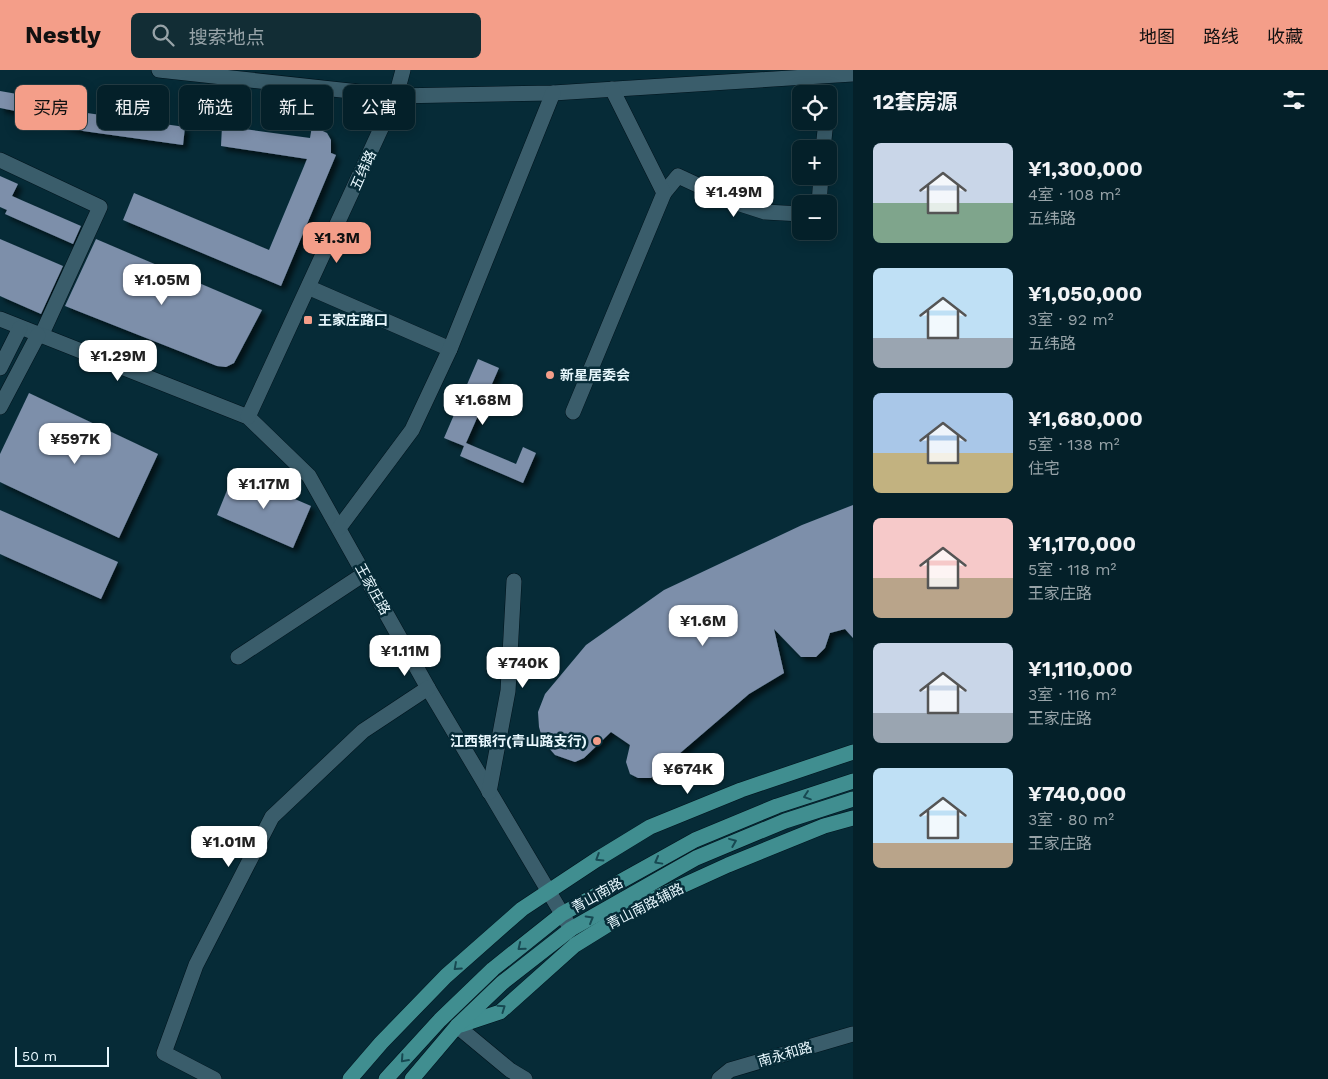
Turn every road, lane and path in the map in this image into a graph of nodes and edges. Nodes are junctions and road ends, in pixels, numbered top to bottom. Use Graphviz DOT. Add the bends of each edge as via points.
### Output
graph roads {
  1 [pos="159,70"];
  2 [pos="403,70"];
  3 [pos="853,74"];
  4 [pos="399,85"];
  5 [pos="612,89"];
  6 [pos="343,90"];
  7 [pos="553,93"];
  8 [pos="415,96"];
  9 [pos="381,130"];
  10 [pos="0,160"];
  11 [pos="664,193"];
  12 [pos="792,214"];
  13 [pos="310,288"];
  14 [pos="0,319"];
  15 [pos="20,328"];
  16 [pos="39,335"];
  17 [pos="450,349"];
  18 [pos="0,368"];
  19 [pos="0,407"];
  20 [pos="573,412"];
  21 [pos="248,417"];
  22 [pos="339,528"];
  23 [pos="364,574"];
  24 [pos="514,581"];
  25 [pos="238,657"];
  26 [pos="428,688"];
  27 [pos="853,752"];
  28 [pos="853,780"];
  29 [pos="489,792"];
  30 [pos="853,798"];
  31 [pos="853,818"];
  32 [pos="548,891"];
  33 [pos="562,914"];
  34 [pos="571,929"];
  35 [pos="457,1026"];
  36 [pos="853,1034"];
  37 [pos="214,1079"];
  38 [pos="350,1079"];
  39 [pos="386,1079"];
  40 [pos="412,1079"];
  41 [pos="525,1079"];
  42 [pos="720,1079"];
  1 -- 6 [label="street"];
  2 -- 4 [label="street, 五纬路"];
  3 -- 5 [label="street"];
  5 -- 7 [label="street"];
  5 -- 11 [label="street"];
  7 -- 8 [label="street"];
  7 -- 17 [label="street"];
  9 -- 13 [label="street, 五纬路"];
  10 -- 16 [label="street" via="100,207"];
  11 -- 12 [label="street" via="678,176 734,202 765,212"];
  11 -- 20 [label="street"];
  13 -- 17 [label="street"];
  13 -- 21 [label="street, 五纬路"];
  14 -- 15 [label="street"];
  15 -- 16 [label="street"];
  15 -- 18 [label="street"];
  16 -- 19 [label="street"];
  16 -- 21 [label="street"];
  17 -- 22 [label="street" via="412,430"];
  21 -- 22 [label="street, 王家庄路" via="308,476"];
  22 -- 23 [label="street, 王家庄路"];
  23 -- 25 [label="street"];
  23 -- 26 [label="street, 王家庄路"];
  24 -- 29 [label="street" via="508,691"];
  26 -- 29 [label="street, 王家庄路"];
  26 -- 37 [label="street" via="362,731 272,817 196,965 164,1053"];
  27 -- 32 [label="main road, one-way" via="741,790 650,827"];
  28 -- 33 [label="main road, 青山南路, one-way" via="777,806 695,840"];
  29 -- 32 [label="street, 王家庄路"];
  34 -- 30 [label="main road, 青山南路, one-way" via="696,858"];
  35 -- 31 [label="main road, 青山南路辅路, one-way" via="500,1012 575,944 638,906 824,826"];
  32 -- 33 [label="street, 王家庄路"];
  32 -- 38 [label="main road, one-way" via="522,908 446,976 381,1042"];
  33 -- 34 [label="street, 王家庄路"];
  33 -- 39 [label="main road, 青山南路, one-way" via="493,969"];
  34 -- 35 [label="main road, 青山南路" via="502,983"];
  35 -- 40 [label="main road, 青山南路"];
  35 -- 41 [label="street"];
  36 -- 42 [label="street, 南永和路" via="730,1070"];
}
